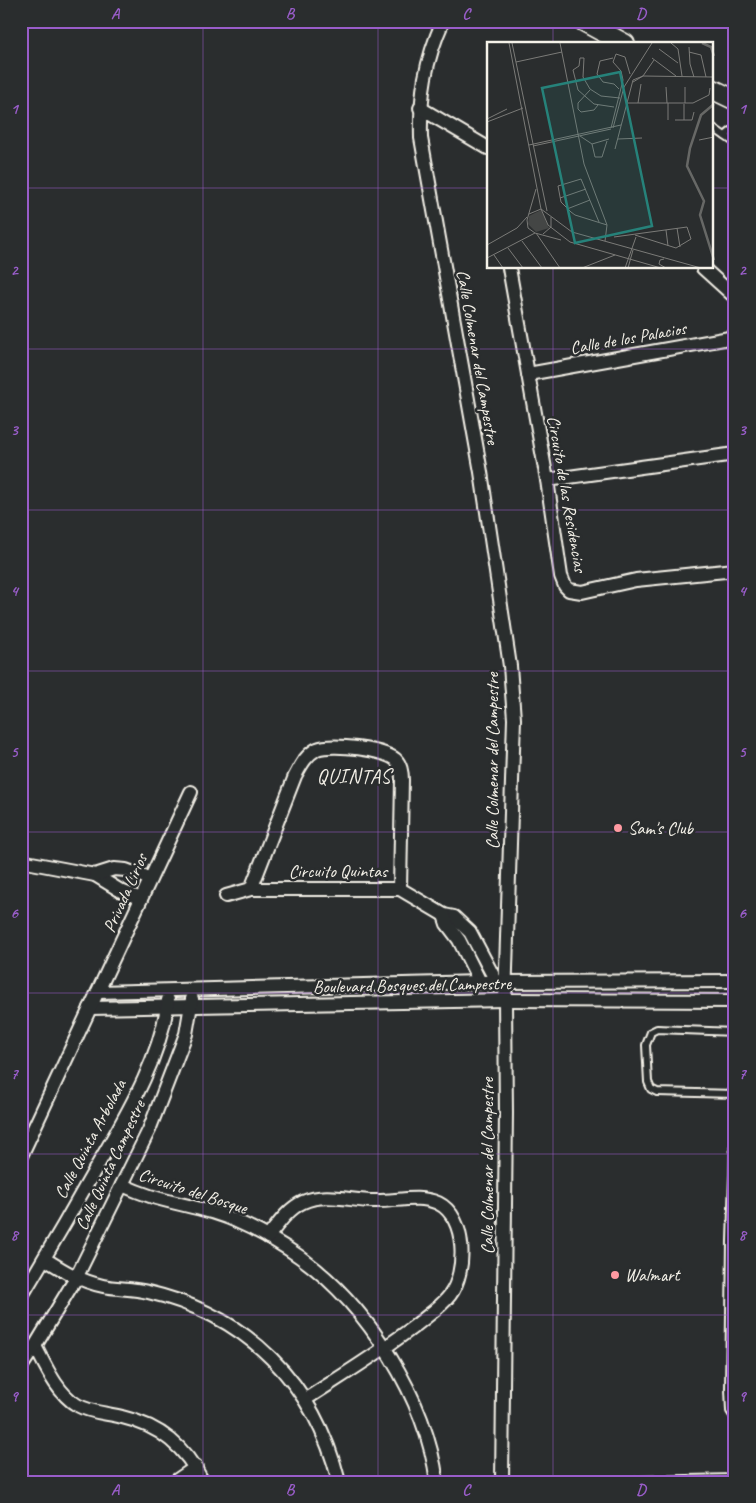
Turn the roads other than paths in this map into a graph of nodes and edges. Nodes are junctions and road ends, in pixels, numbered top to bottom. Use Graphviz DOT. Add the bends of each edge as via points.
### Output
graph roads {
  1 [pos="443,21"];
  2 [pos="583,21"];
  3 [pos="621,42"];
  4 [pos="714,90"];
  5 [pos="735,100"];
  6 [pos="420,108"];
  7 [pos="714,128"];
  8 [pos="735,128"];
  9 [pos="725,136"];
  10 [pos="735,143"];
  11 [pos="487,147"];
  12 [pos="509,269"];
  13 [pos="704,269"];
  14 [pos="735,297"];
  15 [pos="735,337"];
  16 [pos="528,374"];
  17 [pos="735,454"];
  18 [pos="547,480"];
  19 [pos="735,570"];
  20 [pos="191,792"];
  21 [pos="21,861"];
  22 [pos="95,875"];
  23 [pos="150,878"];
  24 [pos="251,889"];
  25 [pos="400,889"];
  26 [pos="226,896"];
  27 [pos="141,899"];
  28 [pos="444,915"];
  29 [pos="735,981"];
  30 [pos="480,982"];
  31 [pos="501,982"];
  32 [pos="170,990"];
  33 [pos="194,990"];
  34 [pos="98,992"];
  35 [pos="505,1000"];
  36 [pos="735,1001"];
  37 [pos="192,1006"];
  38 [pos="168,1007"];
  39 [pos="90,1008"];
  40 [pos="735,1032"];
  41 [pos="735,1094"];
  42 [pos="735,1110"];
  43 [pos="21,1156"];
  44 [pos="122,1185"];
  45 [pos="268,1237"];
  46 [pos="45,1259"];
  47 [pos="76,1278"];
  48 [pos="21,1297"];
  49 [pos="35,1346"];
  50 [pos="385,1349"];
  51 [pos="21,1366"];
  52 [pos="306,1399"];
  53 [pos="735,1419"];
  54 [pos="196,1468"];
  55 [pos="735,1478"];
  56 [pos="174,1482"];
  57 [pos="203,1482"];
  58 [pos="339,1482"];
  59 [pos="437,1482"];
  60 [pos="502,1482"];
  61 [pos="632,1482"];
  1 -- 6 [label="street, Calle Colmenar del Campestre" via="424,77"];
  2 -- 3 [label="main road"];
  4 -- 5 [label="main road"];
  6 -- 11 [label="street"];
  6 -- 31 [label="street, Calle Colmenar del Campestre" via="421,138 480,472 510,666 514,719"];
  7 -- 9 [label="lane"];
  8 -- 9 [label="lane"];
  9 -- 10 [label="lane"];
  12 -- 16 [label="street, Circuito de las Residencias"];
  13 -- 14 [label="street"];
  15 -- 16 [label="street, Calle de los Palacios"];
  16 -- 18 [label="street, Circuito de las Residencias"];
  17 -- 18 [label="street"];
  18 -- 19 [label="street, Circuito de las Residencias" via="561,576 569,590 582,592 636,580"];
  20 -- 23 [label="street, Privada Lirios"];
  21 -- 22 [label="street"];
  22 -- 23 [label="street" via="114,869"];
  22 -- 27 [label="street"];
  23 -- 27 [label="street, Privada Lirios"];
  24 -- 25 [label="street, Circuito Quintas"];
  24 -- 25 [label="street" via="300,765 308,755 323,747 377,751 398,761 402,780"];
  24 -- 26 [label="street, Circuito Quintas"];
  25 -- 28 [label="street, Circuito Quintas"];
  27 -- 34 [label="street, Privada Lirios"];
  28 -- 30 [label="street, Circuito Quintas"];
  28 -- 31 [label="street, Circuito Quintas" via="454,917 470,932"];
  29 -- 31 [label="street, Boulevard Bosques del Campestre"];
  30 -- 31 [label="street, Boulevard Bosques del Campestre"];
  30 -- 33 [label="street, Boulevard Bosques del Campestre"];
  31 -- 35 [label="street, Calle Colmenar del Campestre"];
  32 -- 33 [label="street, Boulevard Bosques del Campestre"];
  32 -- 34 [label="street, Boulevard Bosques del Campestre"];
  32 -- 38 [label="street, Calle Quinta Arbolada"];
  33 -- 37 [label="street, Calle Quinta Campestre"];
  34 -- 39 [label="street, Privada Lirios"];
  35 -- 36 [label="street, Boulevard Bosques del Campestre"];
  35 -- 37 [label="street, Boulevard Bosques del Campestre"];
  35 -- 60 [label="street, Calle Colmenar del Campestre"];
  37 -- 38 [label="street, Boulevard Bosques del Campestre"];
  37 -- 44 [label="street, Calle Quinta Campestre" via="186,1034 149,1130"];
  38 -- 39 [label="street, Boulevard Bosques del Campestre"];
  38 -- 46 [label="street, Calle Quinta Arbolada" via="156,1050 139,1088"];
  39 -- 43 [label="street, Privada Lirios"];
  40 -- 41 [label="lane" via="657,1029 651,1032 646,1045 648,1082 657,1092"];
  42 -- 53 [label="lane" via="729,1389 730,1411"];
  44 -- 45 [label="street, Circuito del Bosque" via="232,1219"];
  44 -- 47 [label="street, Calle Quinta Campestre"];
  45 -- 50 [label="street, Circuito del Bosque" via="329,1281 357,1311"];
  45 -- 50 [label="street" via="291,1210 315,1198 422,1199 446,1208 461,1238 458,1282 435,1309"];
  46 -- 47 [label="street"];
  46 -- 48 [label="street, Calle Quinta Arbolada"];
  47 -- 49 [label="street, Calle Quinta Campestre"];
  47 -- 52 [label="street" via="147,1292 184,1303 221,1320 257,1344 288,1375"];
  49 -- 51 [label="street, Calle Quinta Campestre"];
  49 -- 54 [label="street" via="51,1376 65,1395 78,1405 158,1430 170,1438"];
  50 -- 52 [label="street"];
  50 -- 59 [label="street, Circuito del Bosque" via="420,1419"];
  52 -- 58 [label="street" via="322,1429"];
  54 -- 56 [label="street"];
  54 -- 57 [label="street"];
  55 -- 61 [label="lane"];
}
